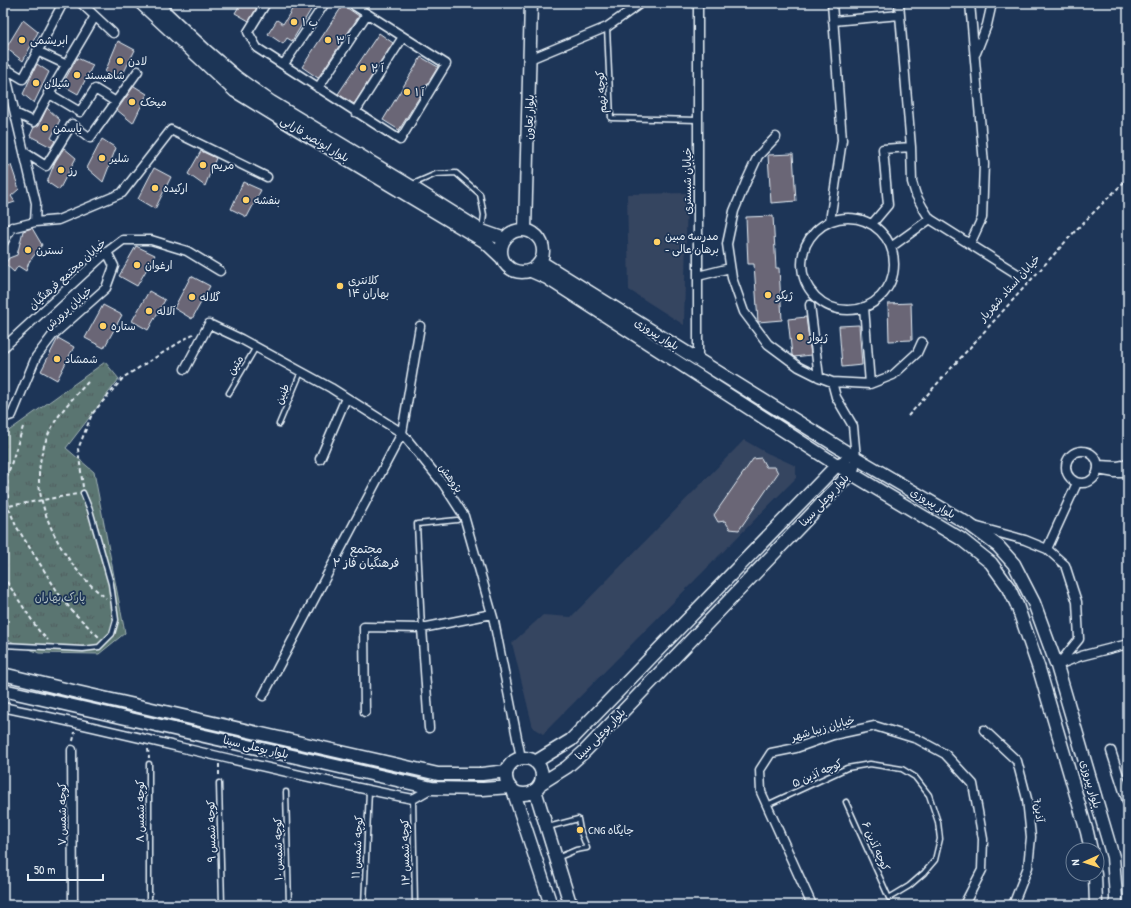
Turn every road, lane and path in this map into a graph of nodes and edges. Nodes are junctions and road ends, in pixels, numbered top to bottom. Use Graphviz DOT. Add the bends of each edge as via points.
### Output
graph roads {
  1 [pos="63,3"];
  2 [pos="81,3"];
  3 [pos="141,3"];
  4 [pos="155,3"];
  5 [pos="266,3"];
  6 [pos="325,3"];
  7 [pos="353,3"];
  8 [pos="531,3"];
  9 [pos="641,3"];
  10 [pos="698,3"];
  11 [pos="832,3"];
  12 [pos="899,3"];
  13 [pos="970,3"];
  14 [pos="992,3"];
  15 [pos="367,14"];
  16 [pos="900,15"];
  17 [pos="95,16"];
  18 [pos="833,21"];
  19 [pos="606,26"];
  20 [pos="113,33"];
  21 [pos="403,37"];
  22 [pos="37,51"];
  23 [pos="975,56"];
  24 [pos="530,59"];
  25 [pos="284,64"];
  26 [pos="3,65"];
  27 [pos="67,65"];
  28 [pos="138,71"];
  29 [pos="318,88"];
  30 [pos="48,93"];
  31 [pos="116,102"];
  32 [pos="355,112"];
  33 [pos="15,113"];
  34 [pos="698,120"];
  35 [pos="776,137"];
  36 [pos="911,147"];
  37 [pos="24,152"];
  38 [pos="267,177"];
  39 [pos="1128,178"];
  40 [pos="408,190"];
  41 [pos="930,218"];
  42 [pos="830,221"];
  43 [pos="34,222"];
  44 [pos="872,224"];
  45 [pos="12,227"];
  46 [pos="3,230"];
  47 [pos="525,230"];
  48 [pos="482,231"];
  49 [pos="505,239"];
  50 [pos="3,243"];
  51 [pos="970,244"];
  52 [pos="891,247"];
  53 [pos="107,252"];
  54 [pos="502,258"];
  55 [pos="541,262"];
  56 [pos="730,268"];
  57 [pos="220,271"];
  58 [pos="531,271"];
  59 [pos="1019,275"];
  60 [pos="698,276"];
  61 [pos="810,305"];
  62 [pos="864,307"];
  63 [pos="209,324"];
  64 [pos="420,326"];
  65 [pos="922,342"];
  66 [pos="256,347"];
  67 [pos="3,348"];
  68 [pos="698,360"];
  69 [pos="185,369"];
  70 [pos="301,371"];
  71 [pos="819,377"];
  72 [pos="88,382"];
  73 [pos="832,382"];
  74 [pos="870,384"];
  75 [pos="229,392"];
  76 [pos="346,398"];
  77 [pos="908,416"];
  78 [pos="3,418"];
  79 [pos="279,424"];
  80 [pos="23,427"];
  81 [pos="402,433"];
  82 [pos="856,458"];
  83 [pos="320,459"];
  84 [pos="1128,464"];
  85 [pos="837,465"];
  86 [pos="1098,468"];
  87 [pos="851,473"];
  88 [pos="1128,473"];
  89 [pos="1077,483"];
  90 [pos="83,493"];
  91 [pos="42,500"];
  92 [pos="8,506"];
  93 [pos="3,507"];
  94 [pos="457,520"];
  95 [pos="970,525"];
  96 [pos="1047,549"];
  97 [pos="3,576"];
  98 [pos="114,604"];
  99 [pos="492,614"];
  100 [pos="422,628"];
  101 [pos="104,642"];
  102 [pos="1128,644"];
  103 [pos="3,645"];
  104 [pos="55,648"];
  105 [pos="1056,666"];
  106 [pos="3,674"];
  107 [pos="3,690"];
  108 [pos="77,692"];
  109 [pos="263,696"];
  110 [pos="75,705"];
  111 [pos="3,707"];
  112 [pos="365,712"];
  113 [pos="76,723"];
  114 [pos="429,728"];
  115 [pos="984,730"];
  116 [pos="148,740"];
  117 [pos="72,750"];
  118 [pos="1112,751"];
  119 [pos="219,757"];
  120 [pos="520,758"];
  121 [pos="536,762"];
  122 [pos="149,764"];
  123 [pos="507,771"];
  124 [pos="219,783"];
  125 [pos="538,787"];
  126 [pos="432,788"];
  127 [pos="511,788"];
  128 [pos="369,790"];
  129 [pos="286,792"];
  130 [pos="413,799"];
  131 [pos="846,802"];
  132 [pos="1128,804"];
  133 [pos="767,805"];
  134 [pos="545,828"];
  135 [pos="1089,842"];
  136 [pos="555,858"];
  137 [pos="1095,882"];
  138 [pos="889,898"];
  139 [pos="73,905"];
  140 [pos="149,905"];
  141 [pos="222,905"];
  142 [pos="289,905"];
  143 [pos="364,905"];
  144 [pos="415,905"];
  145 [pos="551,905"];
  146 [pos="574,905"];
  147 [pos="812,905"];
  148 [pos="964,905"];
  149 [pos="1013,905"];
  150 [pos="1096,905"];
  151 [pos="1116,905"];
  1 -- 22 [label="street"];
  2 -- 17 [label="street"];
  3 -- 40 [label="street, بلوار ابونصر فارابی" via="235,90"];
  4 -- 40 [label="street, بلوار ابونصر فارابی" via="236,77"];
  5 -- 25 [label="street" via="248,32 257,48"];
  6 -- 25 [label="street"];
  7 -- 15 [label="street"];
  8 -- 24 [label="street, بلوار تعاون"];
  9 -- 19 [label="street"];
  10 -- 34 [label="street, خیابان شبستری"];
  11 -- 18 [label="street"];
  12 -- 16 [label="street"];
  13 -- 23 [label="street"];
  14 -- 23 [label="street"];
  15 -- 21 [label="street"];
  15 -- 29 [label="street"];
  16 -- 18 [label="street"];
  16 -- 36 [label="street"];
  17 -- 20 [label="street"];
  17 -- 27 [label="street"];
  18 -- 42 [label="street" via="842,140"];
  19 -- 24 [label="street"];
  19 -- 34 [label="lane, کوچه نهم" via="611,118"];
  21 -- 32 [label="street"];
  21 -- 32 [label="street" via="446,64 400,140"];
  22 -- 26 [label="street" via="23,80"];
  22 -- 27 [label="street"];
  23 -- 51 [label="street" via="984,164 982,218"];
  24 -- 47 [label="street, بلوار تعاون"];
  25 -- 29 [label="street"];
  26 -- 33 [label="street"];
  27 -- 30 [label="street"];
  28 -- 31 [label="street"];
  29 -- 32 [label="street"];
  30 -- 31 [label="street" via="80,112 95,89"];
  30 -- 33 [label="street" via="34,122"];
  31 -- 37 [label="street" via="90,138 72,124 46,166"];
  33 -- 37 [label="street"];
  34 -- 60 [label="street, خیابان شبستری"];
  35 -- 56 [label="street" via="758,156 734,211 727,244"];
  36 -- 41 [label="street" via="912,182 916,195"];
  36 -- 44 [label="street" via="883,149 888,205"];
  37 -- 43 [label="street" via="36,203"];
  38 -- 43 [label="street" via="171,130 122,193 58,220"];
  39 -- 77 [label="path, خیابان استاد شهریار" via="1077,229"];
  40 -- 48 [label="street, بلوار ابونصر فارابی"];
  40 -- 48 [label="lane" via="436,174 456,173 480,194 484,214"];
  40 -- 54 [label="street, بلوار ابونصر فارابی" via="484,241"];
  41 -- 51 [label="street"];
  41 -- 52 [label="street"];
  42 -- 44 [label="street" via="844,218 859,219"];
  42 -- 62 [label="street" via="817,230 807,242 802,257 803,273 809,288 819,300 833,307 849,310"];
  43 -- 45 [label="street"];
  44 -- 52 [label="street" via="883,234"];
  45 -- 46 [label="street"];
  45 -- 50 [label="street"];
  47 -- 49 [label="street" via="510,234"];
  47 -- 55 [label="street" via="539,238 543,246"];
  48 -- 49 [label="street, بلوار ابونصر فارابی"];
  49 -- 54 [label="street"];
  51 -- 59 [label="street"];
  52 -- 62 [label="street" via="894,261 887,289 877,300"];
  53 -- 57 [label="street, خیابان مجتمع فرهنگیان" via="123,240 151,240 186,251"];
  53 -- 67 [label="street, خیابان مجتمع فرهنگیان"];
  53 -- 78 [label="street, خیابان پرورش" via="114,266 106,288 52,336 36,357 12,415"];
  54 -- 58 [label="street" via="505,264 517,272"];
  55 -- 58 [label="street"];
  55 -- 68 [label="street, بلوار پیروزی"];
  56 -- 60 [label="street"];
  56 -- 71 [label="street" via="744,312 768,344 799,367"];
  58 -- 85 [label="street, بلوار پیروزی" via="547,278"];
  60 -- 68 [label="street, خیابان شبستری"];
  61 -- 71 [label="street"];
  62 -- 74 [label="street"];
  63 -- 66 [label="street, پژوهش"];
  63 -- 69 [label="street"];
  63 -- 90 [label="path" via="124,377 92,414 78,449"];
  64 -- 81 [label="street"];
  65 -- 74 [label="street" via="917,353 893,375"];
  66 -- 70 [label="street, پژوهش"];
  66 -- 75 [label="lane, متین"];
  68 -- 82 [label="street, بلوار پیروزی"];
  70 -- 76 [label="street, پژوهش"];
  70 -- 79 [label="lane, طنین"];
  71 -- 73 [label="street"];
  72 -- 91 [label="path" via="65,406 52,427 42,452 39,477"];
  73 -- 74 [label="street"];
  73 -- 82 [label="street" via="836,397 853,426"];
  76 -- 81 [label="street, پژوهش"];
  76 -- 83 [label="street"];
  80 -- 92 [label="path" via="7,477"];
  81 -- 99 [label="street, پژوهش" via="444,485 464,516"];
  81 -- 109 [label="street"];
  82 -- 85 [label="street, بلوار بوعلی سینا"];
  82 -- 87 [label="street, بلوار بوعلی سینا"];
  82 -- 95 [label="street, بلوار پیروزی"];
  84 -- 86 [label="street"];
  85 -- 87 [label="street, بلوار پیروزی"];
  85 -- 121 [label="street, بلوار بوعلی سینا" via="571,740"];
  86 -- 88 [label="street" via="1114,473"];
  86 -- 89 [label="street" via="1093,480"];
  86 -- 89 [label="street" via="1089,453 1079,452 1070,457 1066,472"];
  87 -- 125 [label="street, بلوار بوعلی سینا" via="585,751 568,767"];
  87 -- 135 [label="street, بلوار پیروزی" via="961,539 991,563 1009,588 1018,605 1039,669"];
  89 -- 96 [label="street"];
  90 -- 91 [label="path"];
  90 -- 98 [label="lane" via="111,584"];
  91 -- 92 [label="path"];
  91 -- 98 [label="path" via="53,534 67,557 87,581"];
  92 -- 93 [label="path"];
  92 -- 101 [label="path" via="16,526 59,594 72,611"];
  94 -- 100 [label="lane" via="417,524"];
  95 -- 96 [label="street" via="1025,540"];
  95 -- 105 [label="street, بلوار پیروزی" via="998,546 1014,564 1034,603"];
  96 -- 105 [label="street" via="1065,565 1077,602 1079,638"];
  97 -- 104 [label="path" via="39,631"];
  98 -- 101 [label="lane" via="116,620 112,634"];
  99 -- 100 [label="street"];
  99 -- 120 [label="street, پژوهش"];
  100 -- 112 [label="street" via="364,627"];
  100 -- 114 [label="street"];
  101 -- 104 [label="lane" via="99,647 83,649"];
  102 -- 105 [label="street" via="1081,656"];
  103 -- 104 [label="lane"];
  105 -- 151 [label="street, بلوار پیروزی" via="1113,857"];
  106 -- 108 [label="street, بلوار بوعلی سینا"];
  107 -- 110 [label="street, بلوار بوعلی سینا"];
  108 -- 110 [label="street"];
  108 -- 123 [label="street, بلوار بوعلی سینا" via="438,774"];
  110 -- 126 [label="street, بلوار بوعلی سینا"];
  111 -- 113 [label="street"];
  113 -- 116 [label="street"];
  113 -- 117 [label="path"];
  115 -- 149 [label="street, آذین7" via="1017,762 1027,799 1031,838 1028,867"];
  116 -- 119 [label="street"];
  116 -- 122 [label="path, کوچه شمس ۸"];
  117 -- 139 [label="street, کوچه شمس ۷"];
  118 -- 132 [label="street"];
  119 -- 124 [label="path"];
  119 -- 128 [label="street"];
  120 -- 121 [label="street"];
  120 -- 123 [label="street" via="514,761"];
  121 -- 125 [label="street" via="542,776"];
  122 -- 140 [label="lane, کوچه شمس ۸"];
  123 -- 127 [label="street" via="507,782"];
  124 -- 141 [label="lane, کوچه شمس ۹"];
  125 -- 127 [label="street" via="528,794"];
  125 -- 134 [label="street"];
  126 -- 127 [label="street, بلوار بوعلی سینا"];
  126 -- 130 [label="street"];
  127 -- 145 [label="street"];
  128 -- 130 [label="street"];
  128 -- 143 [label="lane, کوچه شمس ۱۱"];
  129 -- 142 [label="lane, کوچه شمس ۱۰"];
  130 -- 144 [label="lane, کوچه شمس ۱۲"];
  131 -- 138 [label="lane, کوچه آذین ۶"];
  133 -- 138 [label="lane, کوچه آذین ۵" via="847,768 870,764 902,769 915,777 929,795 938,822 940,839 934,860 924,873"];
  133 -- 147 [label="street, خیابان زیبا شهر"];
  133 -- 148 [label="street, خیابان زیبا شهر" via="761,792 760,770 771,753 796,748 833,734 875,726 917,739 945,754 973,784 983,838 982,870"];
  134 -- 136 [label="street"];
  134 -- 136 [label="lane" via="578,819 587,848"];
  136 -- 146 [label="street" via="569,900"];
  137 -- 150 [label="street"];
}
